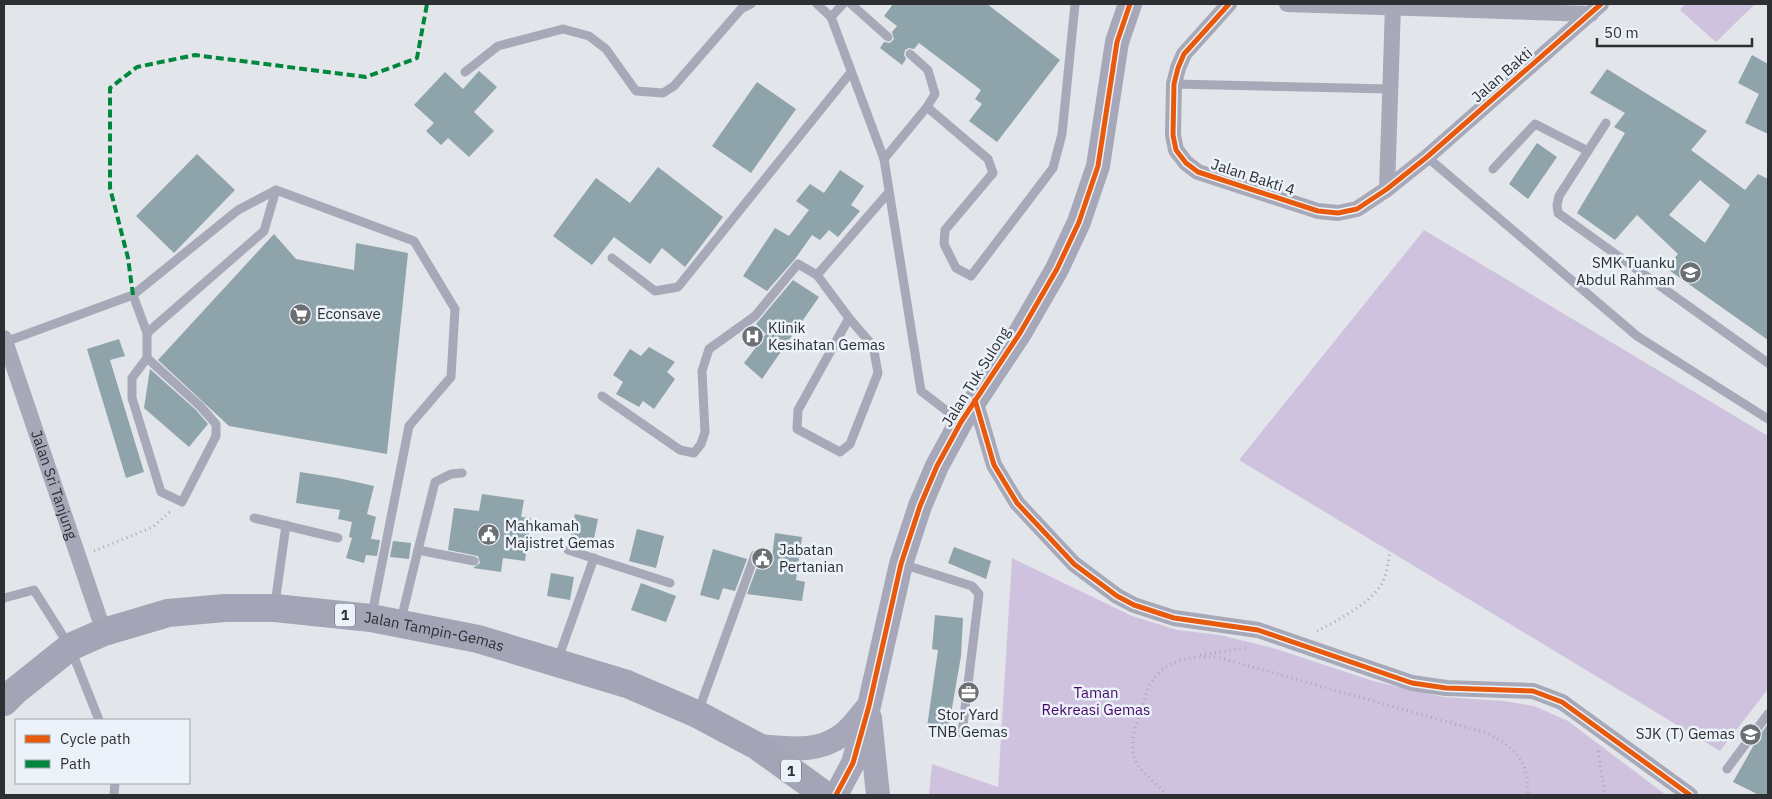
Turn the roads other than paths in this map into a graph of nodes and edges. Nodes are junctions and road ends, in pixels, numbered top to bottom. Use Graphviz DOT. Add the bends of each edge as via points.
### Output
graph roads {
  1 [pos="751,4"];
  2 [pos="817,4"];
  3 [pos="843,4"];
  4 [pos="851,4"];
  5 [pos="1075,4"];
  6 [pos="1130,4"];
  7 [pos="1229,4"];
  8 [pos="1287,4"];
  9 [pos="1393,6"];
  10 [pos="1596,9"];
  11 [pos="831,17"];
  12 [pos="888,37"];
  13 [pos="910,54"];
  14 [pos="464,72"];
  15 [pos="851,72"];
  16 [pos="1174,84"];
  17 [pos="1389,90"];
  18 [pos="927,107"];
  19 [pos="1606,123"];
  20 [pos="1588,151"];
  21 [pos="884,159"];
  22 [pos="1423,160"];
  23 [pos="1493,168"];
  24 [pos="1387,189"];
  25 [pos="276,190"];
  26 [pos="889,192"];
  27 [pos="612,258"];
  28 [pos="817,275"];
  29 [pos="134,296"];
  30 [pos="849,318"];
  31 [pos="147,334"];
  32 [pos="5,340"];
  33 [pos="147,358"];
  34 [pos="1768,363"];
  35 [pos="602,396"];
  36 [pos="975,400"];
  37 [pos="1768,419"];
  38 [pos="961,422"];
  39 [pos="462,473"];
  40 [pos="254,518"];
  41 [pos="286,526"];
  42 [pos="338,538"];
  43 [pos="418,550"];
  44 [pos="568,550"];
  45 [pos="755,555"];
  46 [pos="594,558"];
  47 [pos="474,561"];
  48 [pos="901,564"];
  49 [pos="670,583"];
  50 [pos="4,598"];
  51 [pos="275,608"];
  52 [pos="371,618"];
  53 [pos="400,623"];
  54 [pos="104,632"];
  55 [pos="70,647"];
  56 [pos="558,662"];
  57 [pos="4,702"];
  58 [pos="869,706"];
  59 [pos="697,714"];
  60 [pos="1768,716"];
  61 [pos="99,719"];
  62 [pos="962,733"];
  63 [pos="757,746"];
  64 [pos="1727,770"];
  65 [pos="825,795"];
  66 [pos="836,795"];
  67 [pos="878,795"];
  68 [pos="1690,795"];
  1 -- 14 [label="lane" via="741,9 674,86 663,93 636,91 606,50 589,36 563,29 498,46"];
  2 -- 11 [label="lane"];
  3 -- 11 [label="lane"];
  4 -- 12 [label="lane"];
  5 -- 18 [label="lane" via="1062,134 1053,168 972,276 956,268 944,244 945,230 993,173 988,159"];
  6 -- 36 [label="street, Jalan Tuk Sulong" via="1117,42 1098,166 1078,222 1057,270"];
  7 -- 16 [label="street, Jalan Bakti 4" via="1184,54"];
  8 -- 9 [label="street"];
  9 -- 10 [label="street"];
  9 -- 17 [label="street"];
  10 -- 22 [label="street, Jalan Bakti"];
  11 -- 15 [label="lane"];
  13 -- 18 [label="lane" via="928,70 935,94"];
  15 -- 21 [label="lane"];
  15 -- 27 [label="lane" via="678,287 655,291"];
  16 -- 17 [label="lane"];
  16 -- 24 [label="street, Jalan Bakti 4" via="1173,135 1176,150 1198,172 1318,211 1338,213 1357,209"];
  17 -- 24 [label="street"];
  18 -- 21 [label="lane"];
  19 -- 20 [label="lane"];
  20 -- 23 [label="lane" via="1534,124"];
  20 -- 34 [label="lane" via="1559,196 1558,213"];
  21 -- 26 [label="lane"];
  22 -- 24 [label="street, Jalan Bakti 4"];
  22 -- 37 [label="lane" via="1637,336"];
  25 -- 29 [label="lane" via="238,210"];
  25 -- 31 [label="lane" via="264,232"];
  25 -- 52 [label="lane" via="414,241 454,309 451,377 410,426"];
  26 -- 28 [label="lane"];
  26 -- 38 [label="lane" via="920,391"];
  28 -- 30 [label="lane"];
  28 -- 35 [label="lane" via="798,264 755,316 709,348 702,371 705,432 694,452 680,450"];
  29 -- 31 [label="lane"];
  29 -- 32 [label="lane"];
  30 -- 30 [label="lane" via="873,346 878,373 850,444 840,452 797,429 798,410"];
  31 -- 33 [label="lane"];
  32 -- 54 [label="street, Jalan Sri Tanjung"];
  33 -- 33 [label="lane" via="216,424 216,436 182,502 161,492 132,398 132,378"];
  36 -- 38 [label="street, Jalan Tuk Sulong"];
  36 -- 68 [label="street" via="994,465 1017,503 1074,564 1117,596 1174,618 1258,630 1292,640 1412,683 1446,688 1533,691 1562,702"];
  38 -- 48 [label="street, Jalan Tuk Sulong" via="920,506"];
  39 -- 43 [label="lane" via="435,482"];
  40 -- 41 [label="lane"];
  41 -- 42 [label="lane"];
  41 -- 51 [label="lane"];
  43 -- 47 [label="lane"];
  43 -- 53 [label="lane"];
  44 -- 46 [label="lane"];
  45 -- 59 [label="lane"];
  46 -- 49 [label="lane"];
  46 -- 56 [label="lane"];
  48 -- 58 [label="street, Jalan Tuk Sulong"];
  48 -- 62 [label="lane" via="972,586 979,594"];
  50 -- 55 [label="lane" via="34,590"];
  51 -- 52 [label="highway, Jalan Tampin-Gemas / 1"];
  51 -- 54 [label="highway, Jalan Tampin-Gemas / 1" via="168,613"];
  52 -- 53 [label="highway, Jalan Tampin-Gemas / 1"];
  53 -- 56 [label="highway, Jalan Tampin-Gemas / 1" via="478,639"];
  54 -- 55 [label="highway, Jalan Tampin-Gemas / 1"];
  55 -- 57 [label="highway, Jalan Tampin-Gemas / 1"];
  55 -- 61 [label="lane"];
  56 -- 59 [label="highway, Jalan Tampin-Gemas / 1" via="627,684"];
  58 -- 63 [label="street" via="843,735 831,742 812,748"];
  58 -- 66 [label="street, Jalan Tuk Sulong" via="854,763"];
  58 -- 67 [label="street"];
  59 -- 63 [label="highway, Jalan Tampin-Gemas / 1"];
  60 -- 64 [label="lane"];
  63 -- 65 [label="highway, Jalan Tampin-Gemas / 1"];
}
